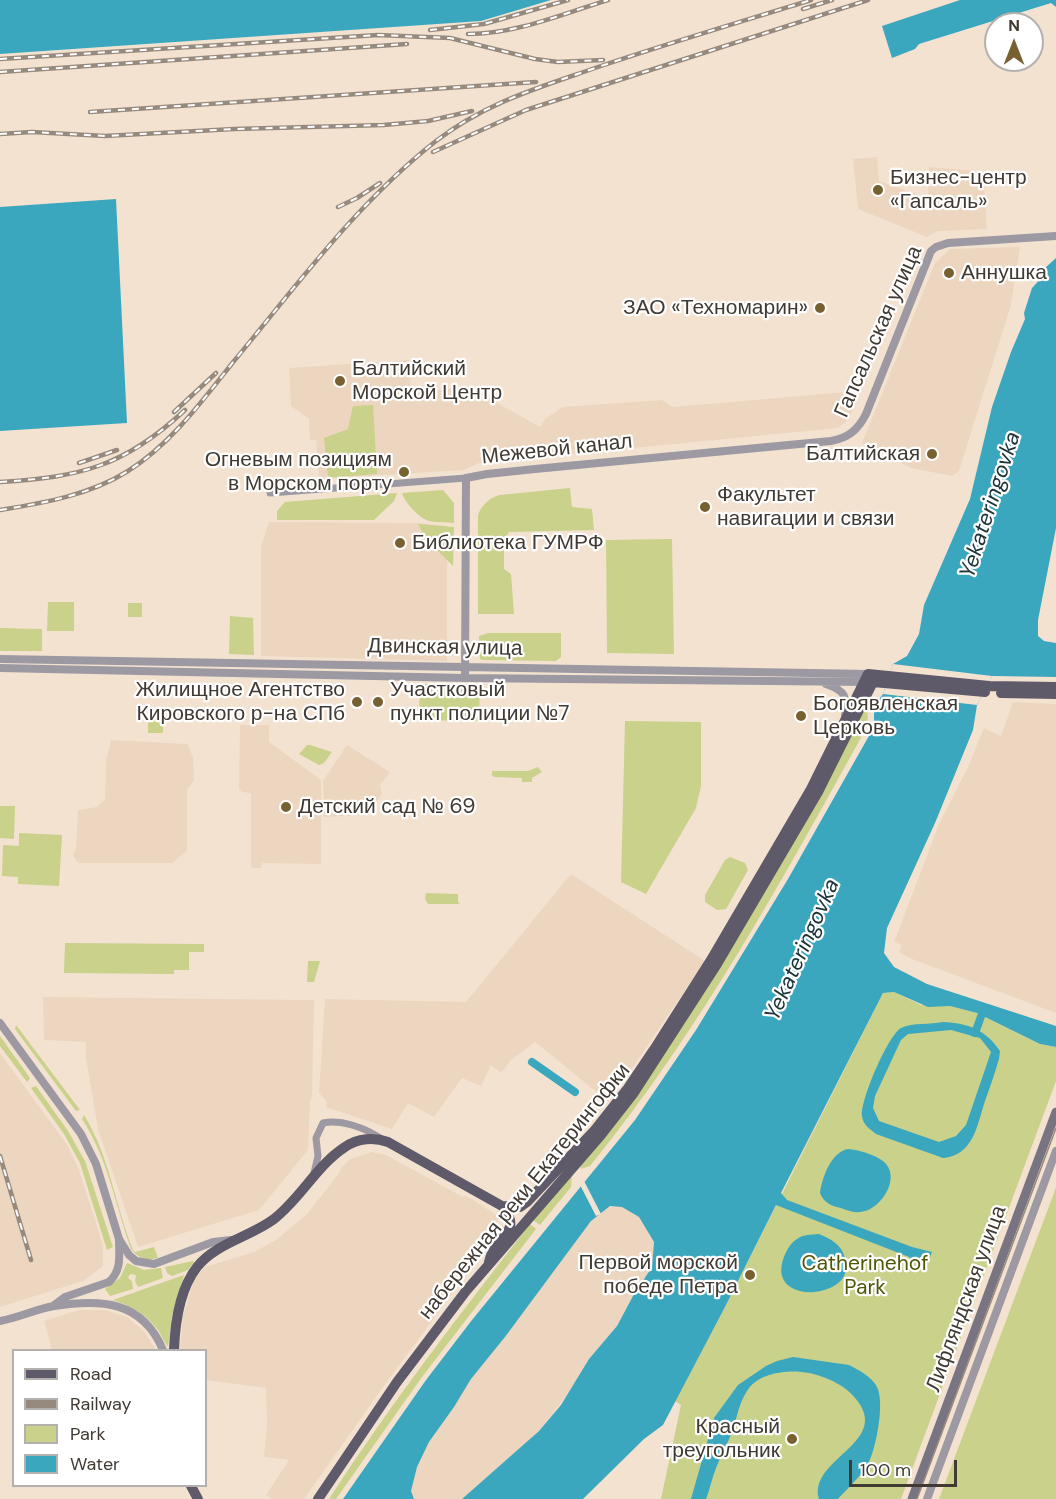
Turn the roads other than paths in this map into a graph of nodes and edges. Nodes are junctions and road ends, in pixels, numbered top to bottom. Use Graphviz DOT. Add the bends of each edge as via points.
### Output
graph roads {
  1 [pos="1054,236"];
  2 [pos="848,436"];
  3 [pos="466,478"];
  4 [pos="270,494"];
  5 [pos="0,659"];
  6 [pos="0,668"];
  7 [pos="465,668"];
  8 [pos="465,678"];
  9 [pos="868,679"];
  10 [pos="818,681"];
  11 [pos="1056,687"];
  12 [pos="987,689"];
  13 [pos="1056,694"];
  14 [pos="845,721"];
  15 [pos="0,1023"];
  16 [pos="1056,1112"];
  17 [pos="382,1140"];
  18 [pos="1056,1150"];
  19 [pos="313,1178"];
  20 [pos="502,1206"];
  21 [pos="119,1239"];
  22 [pos="235,1239"];
  23 [pos="489,1262"];
  24 [pos="53,1306"];
  25 [pos="0,1321"];
  26 [pos="162,1349"];
  27 [pos="174,1349"];
  28 [pos="318,1497"];
  29 [pos="912,1499"];
  30 [pos="927,1499"];
  1 -- 2 [label="street, Гапсальская улица" via="948,243 931,250 866,414"];
  2 -- 3 [label="street, Межевой канал" via="831,441"];
  3 -- 4 [label="street, Межевой канал"];
  3 -- 7 [label="street"];
  5 -- 7 [label="street, Двинская улица"];
  6 -- 8 [label="street, Двинская улица"];
  7 -- 8 [label="street"];
  7 -- 9 [label="street, Двинская улица"];
  8 -- 10 [label="street, Двинская улица"];
  9 -- 10 [label="street, Двинская улица"];
  9 -- 12 [label="main road, Двинская улица"];
  9 -- 14 [label="main road, набережная реки Екатерингофки"];
  9 -- 23 [label="main road, набережная реки Екатерингофки" via="818,792 664,1048 612,1121 497,1258"];
  10 -- 14 [label="street" via="843,693"];
  11 -- 12 [label="main road"];
  12 -- 13 [label="main road"];
  14 -- 20 [label="main road, набережная реки Екатерингофки" via="811,789 711,960 628,1088 527,1202 520,1207"];
  15 -- 21 [label="street" via="81,1134 99,1172"];
  16 -- 29 [label="main road, Лифляндская улица"];
  17 -- 19 [label="main road" via="369,1139 346,1146"];
  17 -- 19 [label="street" via="369,1131 323,1123 316,1138 318,1156"];
  17 -- 20 [label="main road"];
  18 -- 30 [label="street, Лифляндская улица"];
  19 -- 22 [label="main road" via="274,1218"];
  20 -- 23 [label="main road" via="511,1225"];
  21 -- 22 [label="street" via="136,1261 153,1264 213,1242"];
  21 -- 24 [label="street" via="115,1276 109,1282 64,1297"];
  22 -- 27 [label="main road" via="208,1257 192,1275 182,1299"];
  23 -- 28 [label="main road, набережная реки Екатерингофки"];
  24 -- 25 [label="street"];
  24 -- 26 [label="street" via="86,1302 120,1307 146,1323"];
}
